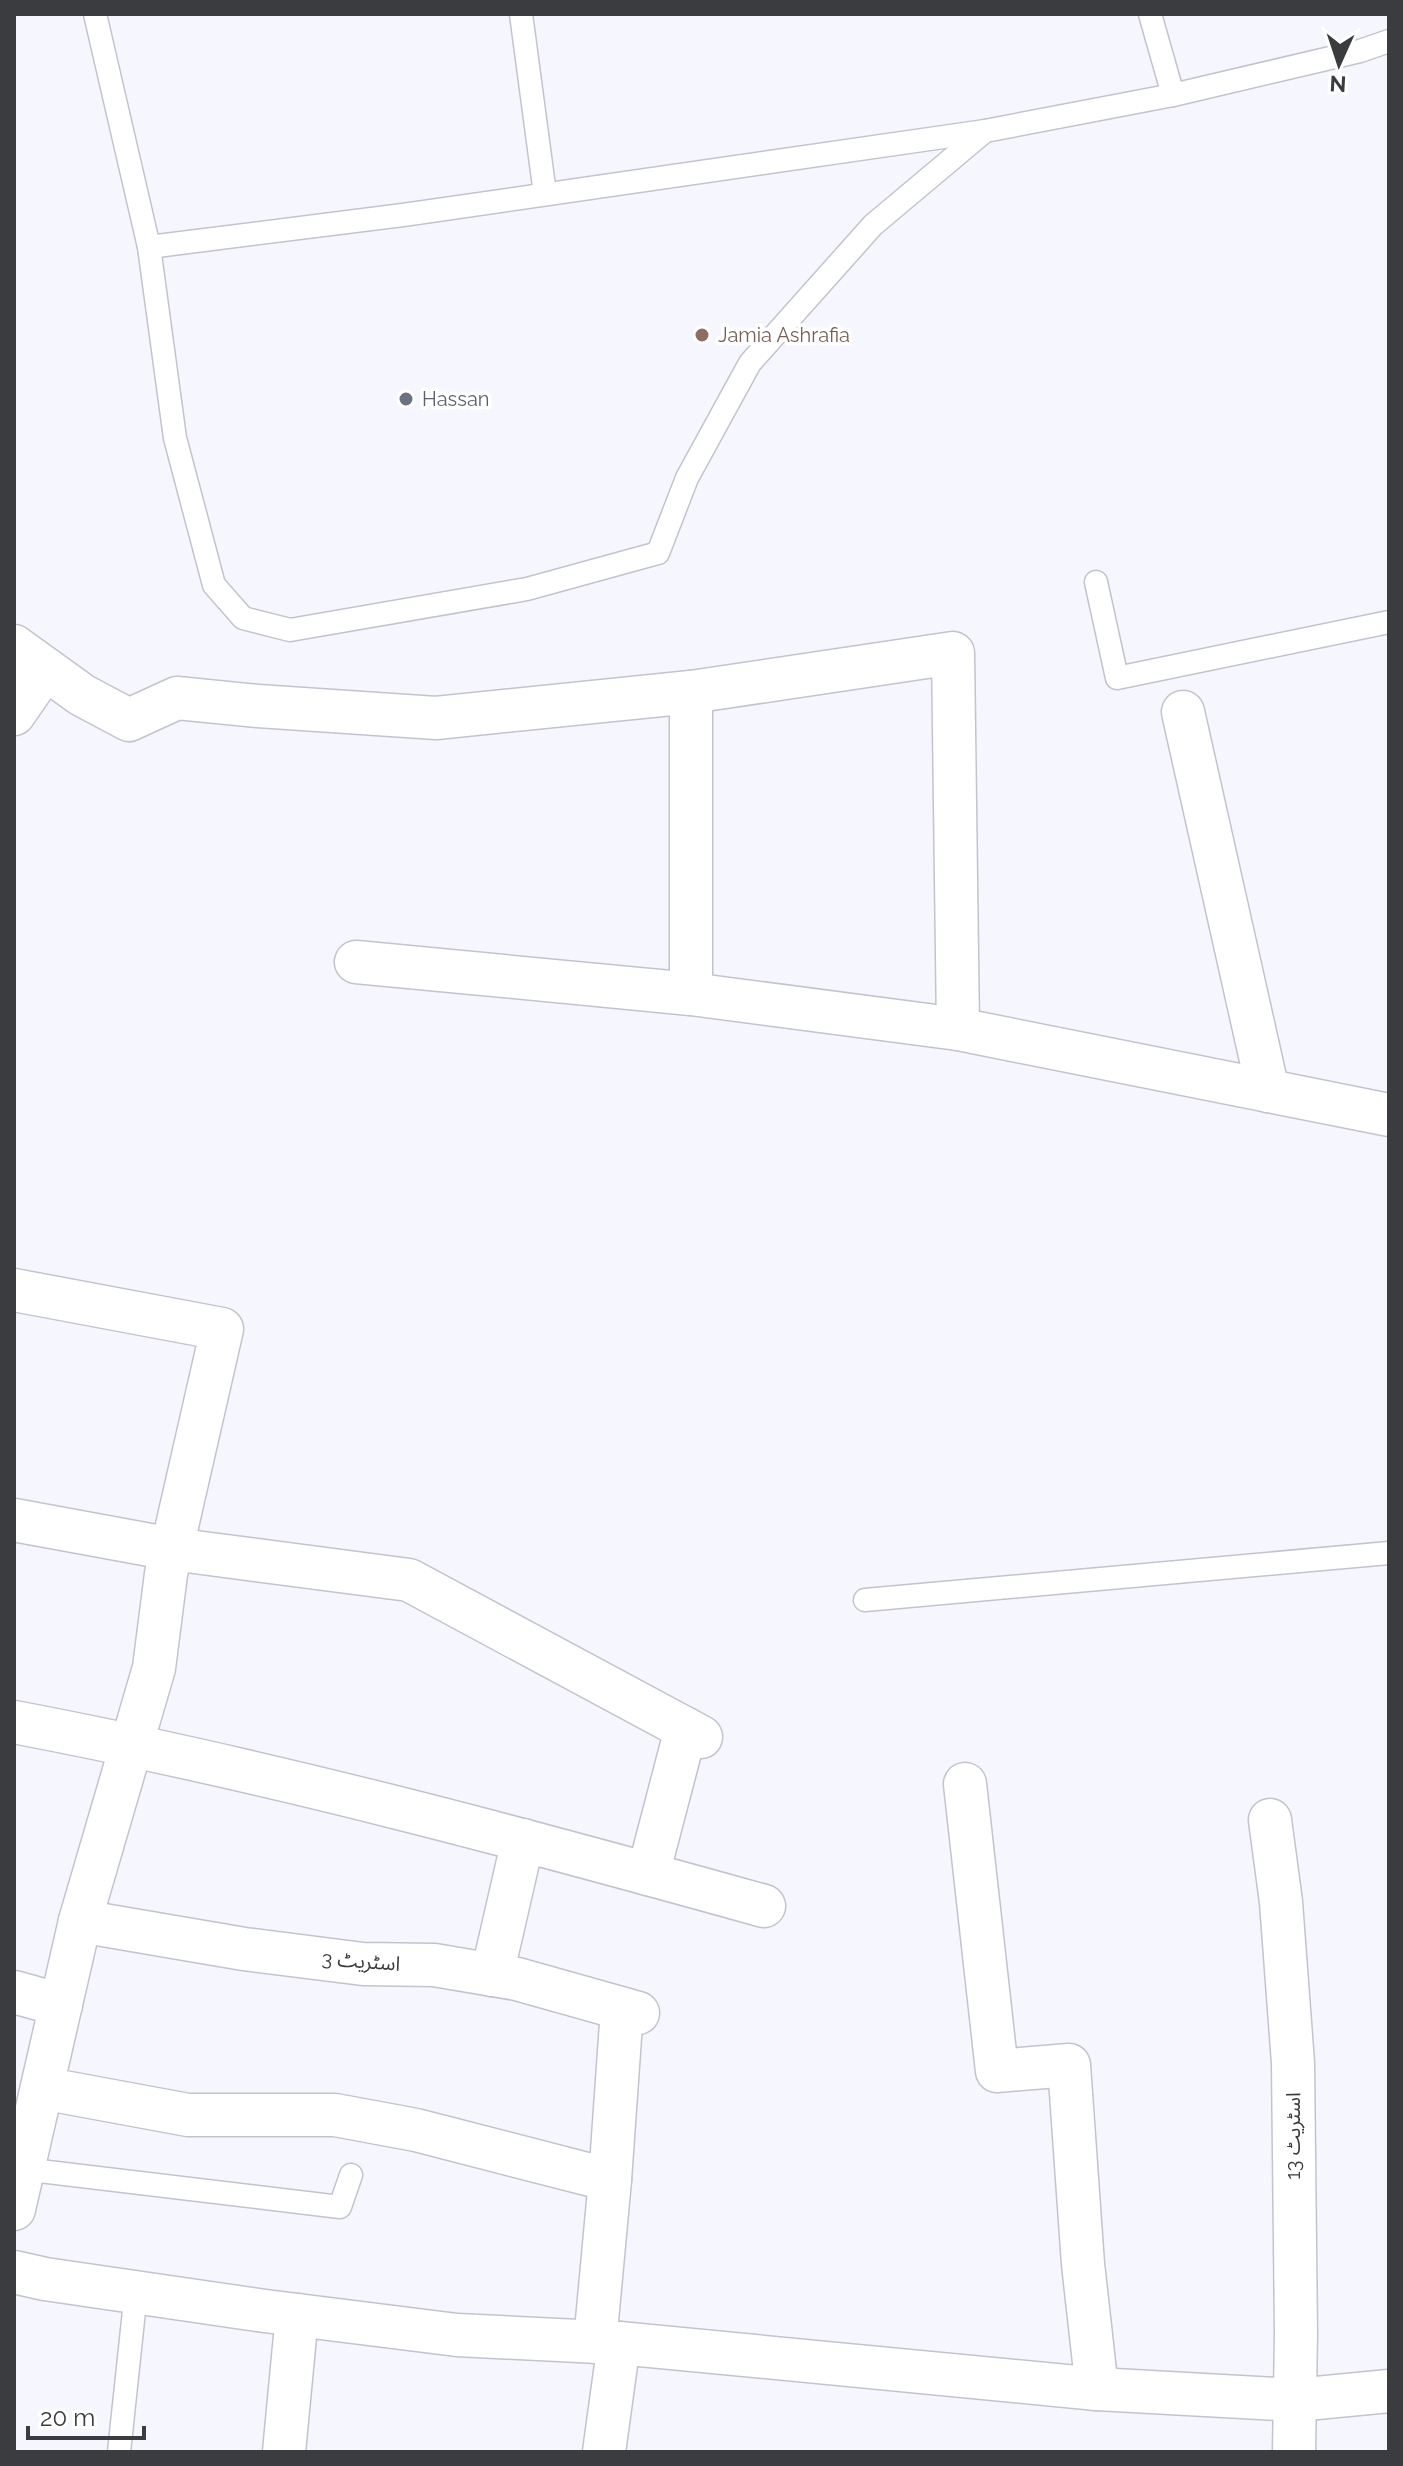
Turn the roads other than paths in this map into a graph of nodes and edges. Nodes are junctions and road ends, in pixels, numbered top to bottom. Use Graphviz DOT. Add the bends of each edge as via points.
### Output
graph roads {
  1 [pos="95,14"];
  2 [pos="521,14"];
  3 [pos="1150,14"];
  4 [pos="1389,41"];
  5 [pos="1173,95"];
  6 [pos="985,131"];
  7 [pos="545,194"];
  8 [pos="149,247"];
  9 [pos="1096,582"];
  10 [pos="1389,622"];
  11 [pos="29,658"];
  12 [pos="691,692"];
  13 [pos="1183,712"];
  14 [pos="14,714"];
  15 [pos="356,962"];
  16 [pos="691,994"];
  17 [pos="958,1029"];
  18 [pos="1268,1091"];
  19 [pos="1389,1115"];
  20 [pos="14,1290"];
  21 [pos="14,1520"];
  22 [pos="172,1549"];
  23 [pos="1389,1553"];
  24 [pos="865,1600"];
  25 [pos="14,1722"];
  26 [pos="132,1745"];
  27 [pos="965,1784"];
  28 [pos="1270,1820"];
  29 [pos="523,1840"];
  30 [pos="648,1874"];
  31 [pos="764,1906"];
  32 [pos="80,1921"];
  33 [pos="492,1975"];
  34 [pos="14,1992"];
  35 [pos="61,2005"];
  36 [pos="30,2112"];
  37 [pos="23,2169"];
  38 [pos="351,2175"];
  39 [pos="610,2180"];
  40 [pos="14,2209"];
  41 [pos="14,2272"];
  42 [pos="136,2292"];
  43 [pos="297,2315"];
  44 [pos="607,2342"];
  45 [pos="1097,2389"];
  46 [pos="1389,2391"];
  47 [pos="1296,2400"];
  48 [pos="119,2452"];
  49 [pos="284,2452"];
  50 [pos="604,2452"];
  51 [pos="1294,2452"];
  1 -- 8 [label="lane"];
  2 -- 7 [label="lane"];
  3 -- 5 [label="lane"];
  4 -- 5 [label="lane"];
  5 -- 6 [label="lane"];
  6 -- 7 [label="lane"];
  6 -- 8 [label="lane" via="873,225 750,363 687,478 658,553 527,589 290,630 243,618 214,585 175,438"];
  7 -- 8 [label="lane"];
  9 -- 10 [label="lane" via="1117,678"];
  11 -- 12 [label="street" via="129,720 177,698 436,718"];
  11 -- 14 [label="street"];
  12 -- 16 [label="street"];
  12 -- 17 [label="street" via="953,653"];
  13 -- 18 [label="street"];
  15 -- 16 [label="street"];
  16 -- 17 [label="street"];
  17 -- 18 [label="street"];
  18 -- 19 [label="street"];
  20 -- 22 [label="street" via="222,1329"];
  21 -- 22 [label="street"];
  22 -- 26 [label="street" via="154,1668"];
  22 -- 30 [label="street" via="409,1580 694,1733"];
  23 -- 24 [label="lane"];
  25 -- 26 [label="street"];
  26 -- 29 [label="street"];
  26 -- 32 [label="street"];
  27 -- 45 [label="street" via="997,2071 1069,2065"];
  28 -- 47 [label="street, اسٹریٹ 13" via="1293,2063"];
  29 -- 30 [label="street"];
  29 -- 33 [label="street"];
  30 -- 31 [label="street"];
  32 -- 33 [label="street, اسٹریٹ 3" via="259,1951 363,1964 434,1965"];
  32 -- 35 [label="street"];
  33 -- 39 [label="street, اسٹریٹ 3" via="630,2011"];
  34 -- 35 [label="street"];
  35 -- 36 [label="street"];
  36 -- 37 [label="street"];
  36 -- 39 [label="street" via="335,2115 416,2130"];
  37 -- 38 [label="lane" via="340,2207"];
  37 -- 40 [label="street"];
  39 -- 44 [label="street"];
  41 -- 42 [label="street"];
  42 -- 43 [label="street"];
  42 -- 48 [label="lane"];
  43 -- 44 [label="street" via="457,2335"];
  43 -- 49 [label="street"];
  44 -- 45 [label="street"];
  44 -- 50 [label="street"];
  45 -- 47 [label="street"];
  46 -- 47 [label="street"];
  47 -- 51 [label="street, اسٹریٹ 13"];
}
